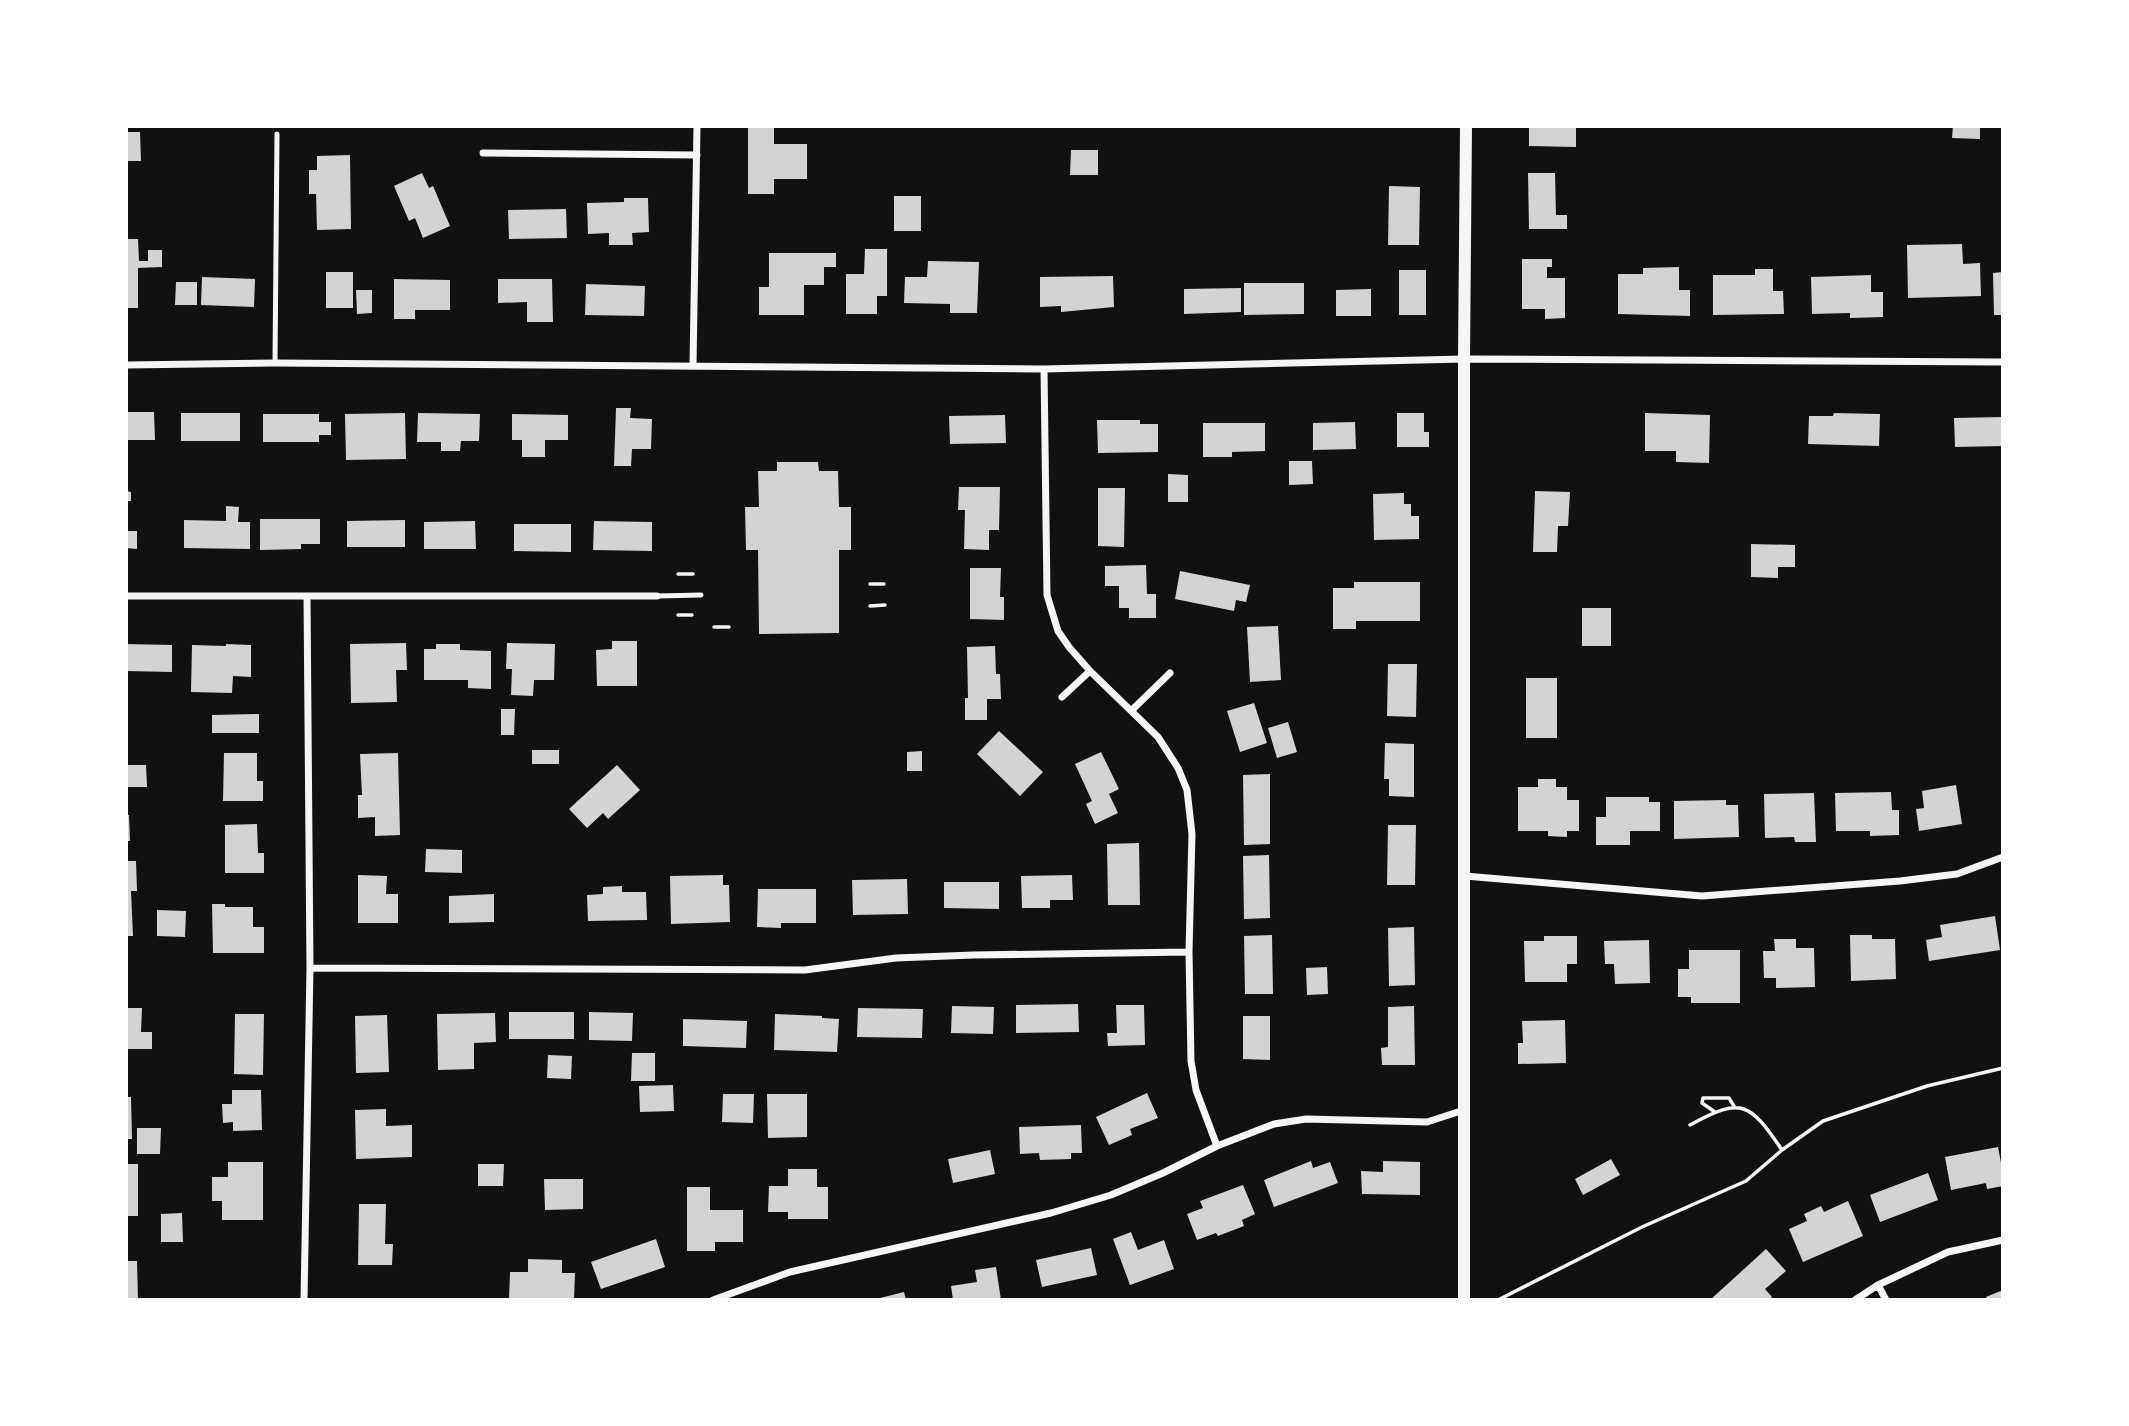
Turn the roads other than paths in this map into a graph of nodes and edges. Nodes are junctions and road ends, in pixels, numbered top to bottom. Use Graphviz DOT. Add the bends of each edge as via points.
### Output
graph roads {
  1 [pos="697,126"];
  2 [pos="1466,126"];
  3 [pos="277,134"];
  4 [pos="483,153"];
  5 [pos="697,155"];
  6 [pos="1464,359"];
  7 [pos="2003,362"];
  8 [pos="275,363"];
  9 [pos="126,365"];
  10 [pos="693,366"];
  11 [pos="1044,369"];
  12 [pos="701,595"];
  13 [pos="126,596"];
  14 [pos="307,596"];
  15 [pos="657,596"];
  16 [pos="1090,671"];
  17 [pos="1170,673"];
  18 [pos="1062,697"];
  19 [pos="1132,710"];
  20 [pos="2003,857"];
  21 [pos="1465,876"];
  22 [pos="1189,952"];
  23 [pos="310,968"];
  24 [pos="1465,1110"];
  25 [pos="1217,1146"];
  26 [pos="2003,1240"];
  27 [pos="1878,1285"];
  28 [pos="304,1300"];
  29 [pos="713,1300"];
  30 [pos="1464,1300"];
  31 [pos="1855,1300"];
  32 [pos="1886,1300"];
  1 -- 5 [label="street"];
  2 -- 6 [label="street"];
  3 -- 8 [label="lane"];
  4 -- 5 [label="street"];
  5 -- 10 [label="street"];
  6 -- 7 [label="street"];
  6 -- 11 [label="street"];
  6 -- 21 [label="street"];
  8 -- 9 [label="street"];
  8 -- 10 [label="street"];
  10 -- 11 [label="street"];
  11 -- 16 [label="street" via="1047,595 1058,631"];
  12 -- 15 [label="lane"];
  13 -- 14 [label="street"];
  14 -- 15 [label="street"];
  14 -- 23 [label="street"];
  16 -- 18 [label="street"];
  16 -- 19 [label="street"];
  17 -- 19 [label="street"];
  19 -- 22 [label="street" via="1167,749 1187,790 1192,834"];
  20 -- 21 [label="street" via="1957,874 1702,896"];
  21 -- 24 [label="street"];
  22 -- 23 [label="street" via="896,958 805,970"];
  22 -- 25 [label="street" via="1191,1062"];
  23 -- 28 [label="street"];
  24 -- 25 [label="street" via="1427,1122 1306,1119 1274,1124"];
  24 -- 30 [label="street"];
  25 -- 29 [label="street" via="1121,1191 1051,1213 790,1272"];
  26 -- 27 [label="street" via="1948,1252"];
  27 -- 31 [label="street"];
  27 -- 32 [label="street"];
}
